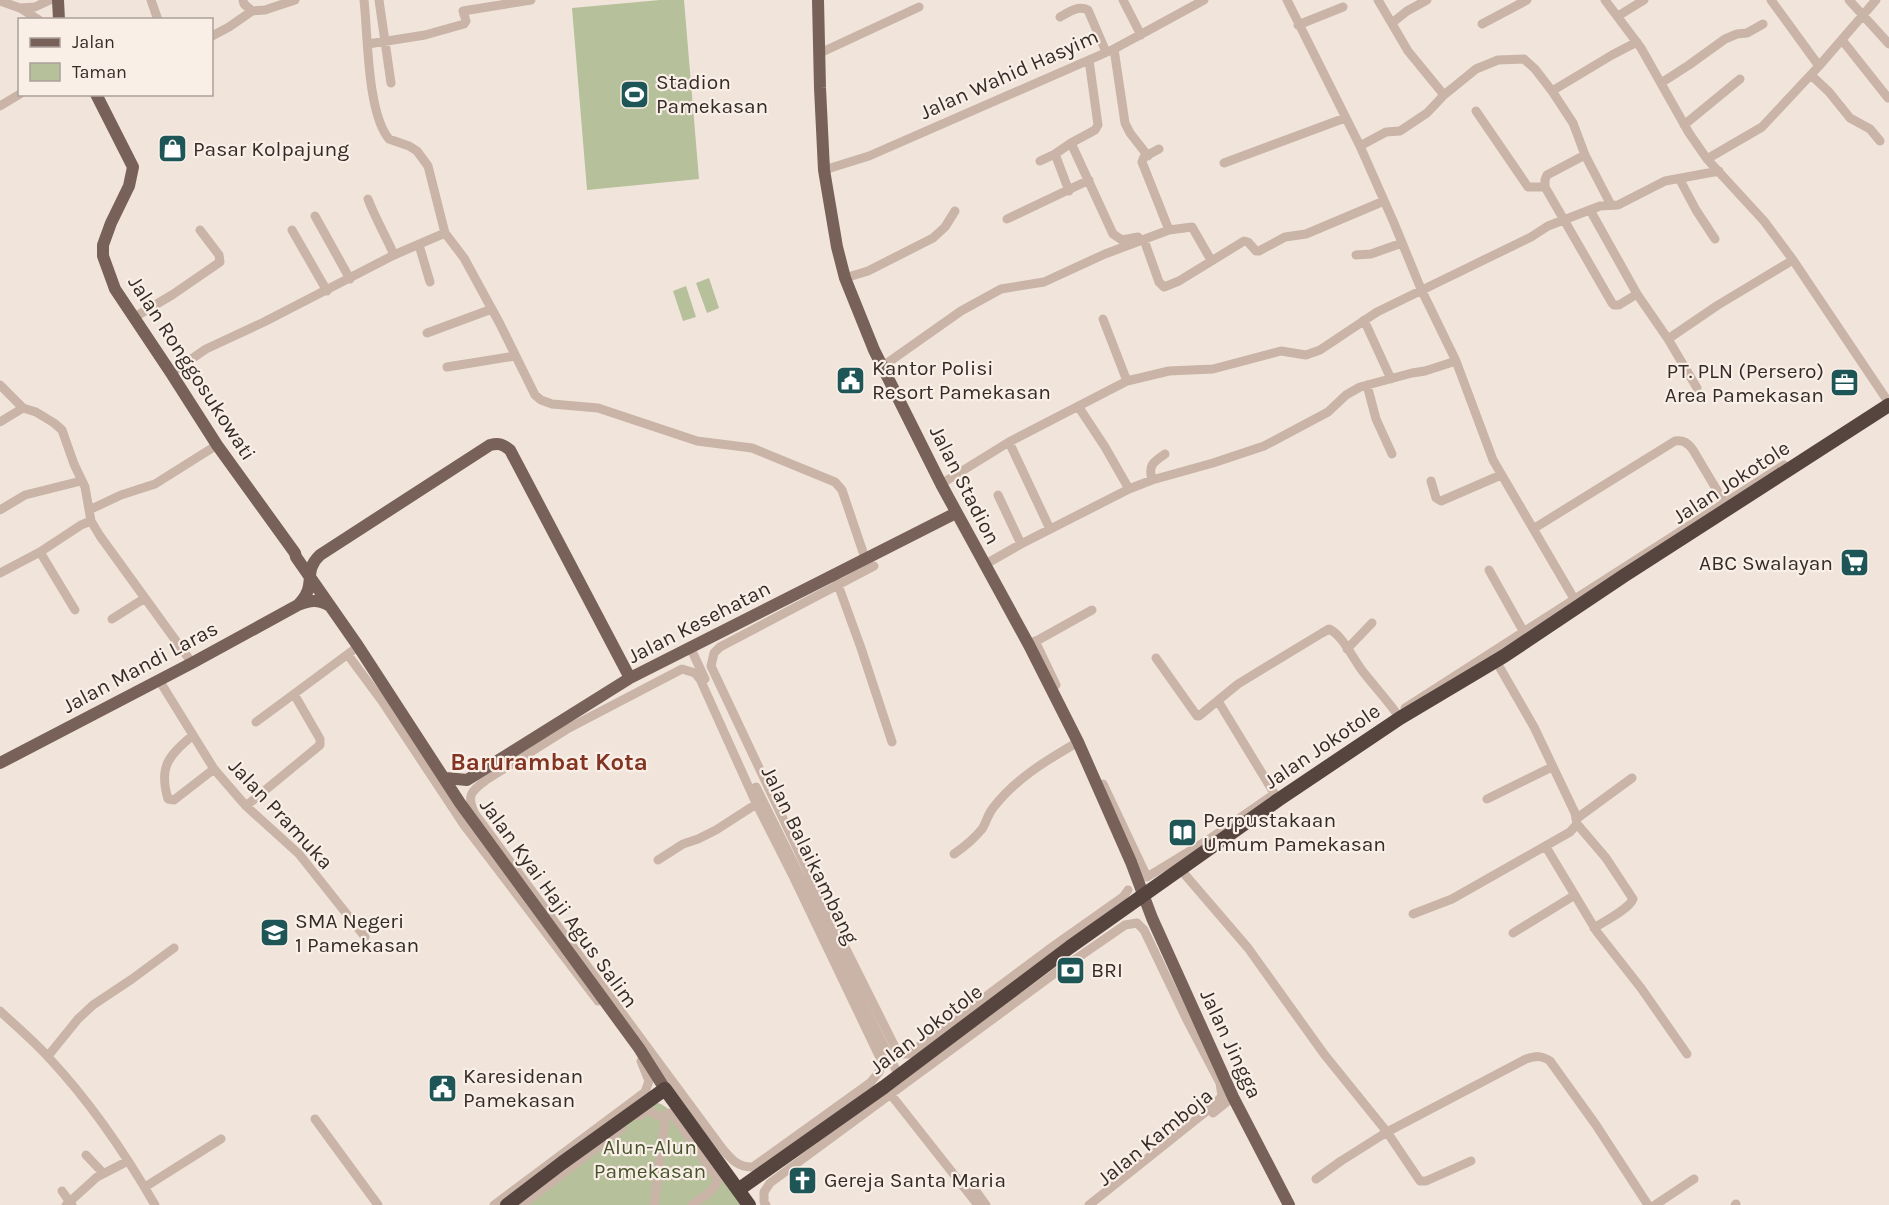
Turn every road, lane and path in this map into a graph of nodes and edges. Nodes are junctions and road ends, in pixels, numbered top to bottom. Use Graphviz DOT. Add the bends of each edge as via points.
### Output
graph roads {
  1 [pos="50,0"];
  2 [pos="58,0"];
  3 [pos="151,0"];
  4 [pos="243,0"];
  5 [pos="295,0"];
  6 [pos="364,0"];
  7 [pos="379,0"];
  8 [pos="461,0"];
  9 [pos="531,0"];
  10 [pos="818,0"];
  11 [pos="1123,0"];
  12 [pos="1203,0"];
  13 [pos="1287,0"];
  14 [pos="1378,0"];
  15 [pos="1427,0"];
  16 [pos="1527,0"];
  17 [pos="1605,0"];
  18 [pos="1644,0"];
  19 [pos="1771,0"];
  20 [pos="1850,0"];
  21 [pos="1876,0"];
  22 [pos="0,1"];
  23 [pos="919,7"];
  24 [pos="1343,7"];
  25 [pos="20,8"];
  26 [pos="252,11"];
  27 [pos="463,11"];
  28 [pos="1618,16"];
  29 [pos="1863,16"];
  30 [pos="1060,17"];
  31 [pos="36,18"];
  32 [pos="59,18"];
  33 [pos="157,18"];
  34 [pos="1392,23"];
  35 [pos="1298,24"];
  36 [pos="1482,24"];
  37 [pos="1763,24"];
  38 [pos="213,35"];
  39 [pos="1141,35"];
  40 [pos="1842,40"];
  41 [pos="1637,42"];
  42 [pos="377,43"];
  43 [pos="1889,44"];
  44 [pos="1110,50"];
  45 [pos="820,53"];
  46 [pos="1089,60"];
  47 [pos="1819,66"];
  48 [pos="1811,75"];
  49 [pos="1740,80"];
  50 [pos="391,83"];
  51 [pos="1661,83"];
  52 [pos="1552,91"];
  53 [pos="18,95"];
  54 [pos="1444,95"];
  55 [pos="97,96"];
  56 [pos="1888,98"];
  57 [pos="0,106"];
  58 [pos="1476,111"];
  59 [pos="1345,118"];
  60 [pos="1684,125"];
  61 [pos="1880,141"];
  62 [pos="1071,143"];
  63 [pos="1360,146"];
  64 [pos="1159,149"];
  65 [pos="1055,154"];
  66 [pos="1585,155"];
  67 [pos="1148,156"];
  68 [pos="1707,159"];
  69 [pos="1040,160"];
  70 [pos="1224,163"];
  71 [pos="824,170"];
  72 [pos="1719,171"];
  73 [pos="1089,180"];
  74 [pos="1680,180"];
  75 [pos="1545,187"];
  76 [pos="1069,190"];
  77 [pos="368,199"];
  78 [pos="1384,201"];
  79 [pos="1611,205"];
  80 [pos="1590,210"];
  81 [pos="956,211"];
  82 [pos="315,216"];
  83 [pos="1006,219"];
  84 [pos="1565,220"];
  85 [pos="1165,229"];
  86 [pos="200,230"];
  87 [pos="292,230"];
  88 [pos="445,233"];
  89 [pos="1715,239"];
  90 [pos="1144,240"];
  91 [pos="1402,243"];
  92 [pos="419,245"];
  93 [pos="394,255"];
  94 [pos="1356,255"];
  95 [pos="1211,260"];
  96 [pos="1793,260"];
  97 [pos="845,278"];
  98 [pos="350,279"];
  99 [pos="430,282"];
  100 [pos="1421,289"];
  101 [pos="327,291"];
  102 [pos="1637,294"];
  103 [pos="492,309"];
  104 [pos="134,318"];
  105 [pos="1103,319"];
  106 [pos="1364,320"];
  107 [pos="427,333"];
  108 [pos="1668,339"];
  109 [pos="515,356"];
  110 [pos="1456,361"];
  111 [pos="883,366"];
  112 [pos="447,367"];
  113 [pos="171,373"];
  114 [pos="1391,379"];
  115 [pos="1127,381"];
  116 [pos="0,385"];
  117 [pos="1367,385"];
  118 [pos="1697,388"];
  119 [pos="1888,402"];
  120 [pos="1078,406"];
  121 [pos="23,408"];
  122 [pos="0,422"];
  123 [pos="1010,442"];
  124 [pos="217,446"];
  125 [pos="1165,454"];
  126 [pos="1392,454"];
  127 [pos="1501,475"];
  128 [pos="1152,480"];
  129 [pos="81,481"];
  130 [pos="1431,481"];
  131 [pos="941,484"];
  132 [pos="1129,489"];
  133 [pos="998,495"];
  134 [pos="1727,505"];
  135 [pos="0,510"];
  136 [pos="89,510"];
  137 [pos="957,513"];
  138 [pos="91,520"];
  139 [pos="1050,529"];
  140 [pos="1533,530"];
  141 [pos="1021,543"];
  142 [pos="40,552"];
  143 [pos="295,553"];
  144 [pos="320,555"];
  145 [pos="873,557"];
  146 [pos="984,565"];
  147 [pos="1489,570"];
  148 [pos="0,573"];
  149 [pos="310,576"];
  150 [pos="836,580"];
  151 [pos="145,598"];
  152 [pos="1576,603"];
  153 [pos="298,605"];
  154 [pos="332,607"];
  155 [pos="75,610"];
  156 [pos="1092,610"];
  157 [pos="112,619"];
  158 [pos="1372,623"];
  159 [pos="1526,636"];
  160 [pos="1032,643"];
  161 [pos="358,646"];
  162 [pos="691,649"];
  163 [pos="1347,649"];
  164 [pos="348,655"];
  165 [pos="1156,658"];
  166 [pos="1493,662"];
  167 [pos="192,663"];
  168 [pos="630,678"];
  169 [pos="159,680"];
  170 [pos="294,694"];
  171 [pos="1218,701"];
  172 [pos="1398,715"];
  173 [pos="256,722"];
  174 [pos="194,735"];
  175 [pos="892,742"];
  176 [pos="1078,742"];
  177 [pos="0,763"];
  178 [pos="214,769"];
  179 [pos="1548,769"];
  180 [pos="446,778"];
  181 [pos="1632,778"];
  182 [pos="467,780"];
  183 [pos="1277,797"];
  184 [pos="1487,799"];
  185 [pos="760,801"];
  186 [pos="460,802"];
  187 [pos="246,806"];
  188 [pos="1574,826"];
  189 [pos="1546,847"];
  190 [pos="954,854"];
  191 [pos="658,860"];
  192 [pos="1181,870"];
  193 [pos="1128,890"];
  194 [pos="1148,893"];
  195 [pos="1575,895"];
  196 [pos="1413,914"];
  197 [pos="1594,928"];
  198 [pos="1513,933"];
  199 [pos="365,937"];
  200 [pos="172,949"];
  201 [pos="0,1011"];
  202 [pos="1687,1054"];
  203 [pos="48,1056"];
  204 [pos="900,1076"];
  205 [pos="665,1089"];
  206 [pos="890,1091"];
  207 [pos="1233,1097"];
  208 [pos="658,1116"];
  209 [pos="315,1119"];
  210 [pos="1387,1132"];
  211 [pos="221,1139"];
  212 [pos="86,1155"];
  213 [pos="128,1161"];
  214 [pos="1471,1161"];
  215 [pos="103,1173"];
  216 [pos="1316,1179"];
  217 [pos="1694,1179"];
  218 [pos="145,1187"];
  219 [pos="738,1190"];
  220 [pos="62,1191"];
  221 [pos="69,1204"];
  222 [pos="155,1205"];
  223 [pos="378,1205"];
  224 [pos="494,1205"];
  225 [pos="507,1205"];
  226 [pos="522,1205"];
  227 [pos="654,1205"];
  228 [pos="692,1205"];
  229 [pos="749,1205"];
  230 [pos="766,1205"];
  231 [pos="978,1205"];
  232 [pos="986,1205"];
  233 [pos="1089,1205"];
  234 [pos="1098,1205"];
  235 [pos="1288,1205"];
  236 [pos="1647,1205"];
  237 [pos="1655,1205"];
  1 -- 25 [label="street"];
  2 -- 32 [label="main road"];
  3 -- 33 [label="street"];
  4 -- 26 [label="street"];
  5 -- 26 [label="street"];
  6 -- 42 [label="street"];
  7 -- 42 [label="street"];
  8 -- 27 [label="street"];
  9 -- 27 [label="street"];
  10 -- 45 [label="main road, Jalan Stadion"];
  11 -- 39 [label="street"];
  12 -- 39 [label="street, Jalan Wahid Hasyim"];
  13 -- 35 [label="street"];
  14 -- 34 [label="street"];
  15 -- 34 [label="street"];
  16 -- 36 [label="street"];
  17 -- 28 [label="street"];
  18 -- 28 [label="street"];
  19 -- 47 [label="street"];
  20 -- 29 [label="street"];
  21 -- 29 [label="street"];
  22 -- 25 [label="street"];
  23 -- 45 [label="street"];
  24 -- 35 [label="street"];
  25 -- 31 [label="street"];
  26 -- 38 [label="street"];
  27 -- 42 [label="street" via="464,24"];
  28 -- 41 [label="street"];
  29 -- 40 [label="street"];
  29 -- 43 [label="street"];
  30 -- 44 [label="street" via="1077,8 1088,10"];
  34 -- 54 [label="street" via="1408,51"];
  35 -- 59 [label="street"];
  37 -- 51 [label="street" via="1725,39"];
  39 -- 44 [label="street, Jalan Wahid Hasyim"];
  40 -- 47 [label="street"];
  40 -- 56 [label="street"];
  41 -- 51 [label="street"];
  41 -- 52 [label="street"];
  42 -- 50 [label="street"];
  42 -- 88 [label="street" via="375,103 381,123 389,139 417,151 428,166"];
  44 -- 46 [label="street, Jalan Wahid Hasyim"];
  44 -- 67 [label="street" via="1125,123"];
  45 -- 71 [label="main road, Jalan Stadion"];
  46 -- 62 [label="street" via="1098,125"];
  46 -- 71 [label="street, Jalan Wahid Hasyim" via="869,156"];
  47 -- 48 [label="street"];
  48 -- 61 [label="street" via="1850,118"];
  48 -- 68 [label="street" via="1762,127"];
  49 -- 60 [label="street"];
  51 -- 60 [label="street"];
  52 -- 54 [label="street" via="1535,69 1524,59 1517,59 1498,60 1476,69"];
  52 -- 66 [label="street" via="1573,123"];
  53 -- 57 [label="street"];
  54 -- 63 [label="street" via="1427,113 1400,131 1386,132"];
  55 -- 104 [label="main road, Jalan Ronggosukowati" via="133,166 129,186 103,245 115,289"];
  58 -- 75 [label="street" via="1528,187"];
  59 -- 63 [label="street"];
  59 -- 70 [label="street"];
  60 -- 68 [label="street"];
  62 -- 65 [label="street"];
  62 -- 73 [label="street"];
  63 -- 78 [label="street"];
  64 -- 67 [label="street"];
  65 -- 69 [label="street"];
  65 -- 76 [label="street"];
  66 -- 75 [label="street" via="1547,175"];
  66 -- 79 [label="street"];
  67 -- 85 [label="street" via="1142,162"];
  68 -- 72 [label="street"];
  71 -- 97 [label="main road, Jalan Stadion"];
  72 -- 74 [label="street"];
  72 -- 96 [label="street"];
  73 -- 76 [label="street"];
  73 -- 85 [label="street" via="1117,238"];
  74 -- 79 [label="street" via="1665,181"];
  74 -- 89 [label="street"];
  75 -- 84 [label="street"];
  76 -- 83 [label="street"];
  77 -- 93 [label="street"];
  78 -- 91 [label="street"];
  78 -- 95 [label="street" via="1306,234 1285,237 1259,251 1244,241"];
  79 -- 80 [label="street"];
  80 -- 84 [label="street"];
  80 -- 102 [label="street"];
  81 -- 97 [label="street" via="933,238 884,264"];
  82 -- 98 [label="street"];
  84 -- 100 [label="street"];
  84 -- 102 [label="street" via="1612,303 1619,305"];
  85 -- 90 [label="street"];
  85 -- 95 [label="street" via="1192,227"];
  86 -- 104 [label="street" via="220,261"];
  87 -- 101 [label="street"];
  88 -- 92 [label="street"];
  88 -- 103 [label="street" via="464,258"];
  90 -- 95 [label="street" via="1164,287 1179,282"];
  90 -- 111 [label="street" via="1044,282 1000,289 961,311"];
  91 -- 94 [label="street"];
  91 -- 100 [label="street"];
  92 -- 93 [label="street"];
  92 -- 99 [label="street"];
  93 -- 98 [label="street"];
  96 -- 108 [label="street"];
  96 -- 119 [label="street"];
  97 -- 111 [label="main road, Jalan Stadion"];
  98 -- 101 [label="street"];
  100 -- 106 [label="street"];
  100 -- 110 [label="street"];
  101 -- 113 [label="street" via="206,349"];
  102 -- 108 [label="street"];
  103 -- 107 [label="street"];
  103 -- 109 [label="street"];
  104 -- 113 [label="main road, Jalan Ronggosukowati"];
  105 -- 115 [label="street"];
  106 -- 114 [label="street"];
  106 -- 115 [label="street" via="1311,354 1281,351 1213,369 1169,371"];
  108 -- 118 [label="street"];
  109 -- 112 [label="street"];
  109 -- 145 [label="street" via="531,390 552,404 598,408 697,441 752,448 835,482"];
  110 -- 114 [label="street"];
  110 -- 127 [label="street"];
  111 -- 131 [label="main road, Jalan Stadion"];
  113 -- 124 [label="main road, Jalan Ronggosukowati"];
  114 -- 117 [label="street"];
  115 -- 120 [label="street"];
  116 -- 121 [label="street"];
  117 -- 126 [label="street" via="1376,419"];
  117 -- 128 [label="street" via="1346,395 1328,412 1264,446"];
  119 -- 134 [label="highway, Jalan Jokotole"];
  120 -- 123 [label="street"];
  120 -- 132 [label="street"];
  121 -- 122 [label="street"];
  121 -- 129 [label="street" via="62,430"];
  123 -- 131 [label="street"];
  123 -- 139 [label="street"];
  124 -- 136 [label="street" via="155,484"];
  124 -- 143 [label="main road, Jalan Ronggosukowati"];
  125 -- 128 [label="street" via="1149,467"];
  127 -- 130 [label="street" via="1441,501 1436,498"];
  127 -- 140 [label="street"];
  128 -- 132 [label="street"];
  129 -- 135 [label="street" via="26,495"];
  129 -- 136 [label="street"];
  131 -- 137 [label="main road, Jalan Stadion"];
  132 -- 139 [label="street"];
  133 -- 141 [label="street"];
  134 -- 140 [label="street" via="1682,440"];
  134 -- 152 [label="highway, Jalan Jokotole"];
  136 -- 138 [label="street"];
  137 -- 145 [label="main road, Jalan Kesehatan"];
  137 -- 146 [label="main road, Jalan Stadion"];
  138 -- 142 [label="street"];
  138 -- 151 [label="street"];
  139 -- 141 [label="street"];
  140 -- 152 [label="street"];
  141 -- 146 [label="street"];
  142 -- 148 [label="street"];
  142 -- 155 [label="street"];
  143 -- 144 [label="main road" via="305,558"];
  143 -- 149 [label="main road, Jalan Ronggosukowati"];
  144 -- 149 [label="main road" via="311,565"];
  144 -- 168 [label="main road" via="490,445 505,445"];
  145 -- 150 [label="main road, Jalan Kesehatan"];
  146 -- 160 [label="main road, Jalan Stadion"];
  147 -- 159 [label="street"];
  149 -- 153 [label="main road" via="309,592"];
  149 -- 154 [label="main road, Jalan Kyai Haji Agus Salim"];
  150 -- 162 [label="main road, Jalan Kesehatan"];
  150 -- 175 [label="street"];
  150 -- 193 [label="street" via="720,647 711,666 896,1049 909,1054"];
  151 -- 157 [label="street"];
  151 -- 167 [label="street"];
  152 -- 159 [label="highway, Jalan Jokotole"];
  153 -- 154 [label="main road" via="315,600"];
  153 -- 167 [label="main road, Jalan Mandi Laras"];
  154 -- 161 [label="main road, Jalan Kyai Haji Agus Salim"];
  156 -- 160 [label="street"];
  158 -- 163 [label="street"];
  159 -- 166 [label="highway, Jalan Jokotole"];
  159 -- 172 [label="street"];
  160 -- 176 [label="main road, Jalan Stadion"];
  160 -- 183 [label="street" via="1147,877"];
  161 -- 164 [label="street"];
  161 -- 180 [label="main road, Jalan Kyai Haji Agus Salim"];
  162 -- 168 [label="main road, Jalan Kesehatan"];
  162 -- 185 [label="street, Jalan Balaikambang"];
  163 -- 171 [label="street" via="1329,629 1260,670"];
  163 -- 172 [label="street"];
  164 -- 170 [label="street"];
  164 -- 224 [label="street" via="464,825 641,1060 648,1076 645,1092"];
  165 -- 171 [label="street" via="1197,716"];
  166 -- 172 [label="highway, Jalan Jokotole"];
  166 -- 179 [label="street" via="1534,727"];
  167 -- 169 [label="main road, Jalan Mandi Laras"];
  168 -- 182 [label="main road, Jalan Kesehatan"];
  169 -- 174 [label="street, Jalan Pramuka"];
  169 -- 177 [label="main road, Jalan Mandi Laras"];
  170 -- 173 [label="street"];
  170 -- 187 [label="street" via="320,745"];
  171 -- 183 [label="street"];
  172 -- 183 [label="highway, Jalan Jokotole"];
  174 -- 178 [label="street, Jalan Pramuka"];
  174 -- 178 [label="street" via="170,757 166,766 168,799 174,800"];
  176 -- 190 [label="street" via="1012,788 992,809 976,835"];
  176 -- 194 [label="main road, Jalan Stadion"];
  178 -- 187 [label="street, Jalan Pramuka"];
  179 -- 184 [label="street"];
  179 -- 188 [label="street"];
  180 -- 182 [label="main road"];
  180 -- 186 [label="main road, Jalan Kyai Haji Agus Salim"];
  181 -- 188 [label="street"];
  182 -- 186 [label="main road"];
  183 -- 192 [label="highway, Jalan Jokotole"];
  185 -- 185 [label="street" via="700,679 682,669 569,728 486,780 475,788 470,804 721,1148 731,1160 745,1167 753,1167 870,1083 882,1062"];
  185 -- 191 [label="street" via="716,830"];
  185 -- 204 [label="street, Jalan Balaikambang"];
  186 -- 205 [label="main road, Jalan Kyai Haji Agus Salim"];
  187 -- 199 [label="street, Jalan Pramuka" via="299,854"];
  188 -- 189 [label="street"];
  188 -- 197 [label="street" via="1606,858 1633,899"];
  189 -- 195 [label="street"];
  189 -- 196 [label="street" via="1452,899"];
  192 -- 194 [label="highway, Jalan Jokotole"];
  192 -- 210 [label="street" via="1248,948 1324,1054"];
  194 -- 204 [label="highway, Jalan Jokotole"];
  194 -- 207 [label="main road, Jalan Jingga" via="1152,918"];
  195 -- 197 [label="street"];
  195 -- 198 [label="street"];
  197 -- 202 [label="street"];
  200 -- 203 [label="street" via="93,1005"];
  201 -- 203 [label="street"];
  203 -- 213 [label="street"];
  204 -- 206 [label="highway, Jalan Jokotole"];
  205 -- 219 [label="highway, Jalan Kyai Haji Agus Salim"];
  205 -- 225 [label="highway"];
  206 -- 219 [label="highway, Jalan Jokotole"];
  206 -- 230 [label="street" via="770,1183 764,1192"];
  206 -- 231 [label="street"];
  206 -- 232 [label="street"];
  206 -- 233 [label="street" via="1095,945 1125,925 1137,923 1220,1083 1222,1096"];
  207 -- 234 [label="street, Jalan Kamboja"];
  207 -- 235 [label="main road, Jalan Jingga"];
  208 -- 226 [label="street" via="649,1110 641,1113"];
  209 -- 223 [label="street"];
  210 -- 214 [label="street" via="1420,1181"];
  210 -- 216 [label="street"];
  210 -- 236 [label="street" via="1516,1064 1544,1057 1579,1102"];
  211 -- 218 [label="street"];
  212 -- 215 [label="street"];
  213 -- 215 [label="street"];
  213 -- 218 [label="street"];
  215 -- 221 [label="street"];
  217 -- 237 [label="street"];
  218 -- 222 [label="street"];
  219 -- 229 [label="highway, Jalan Kyai Haji Agus Salim"];
  220 -- 221 [label="street"];
  227 -- 228 [label="street" via="666,1114 670,1113 718,1180 707,1195"];
}
